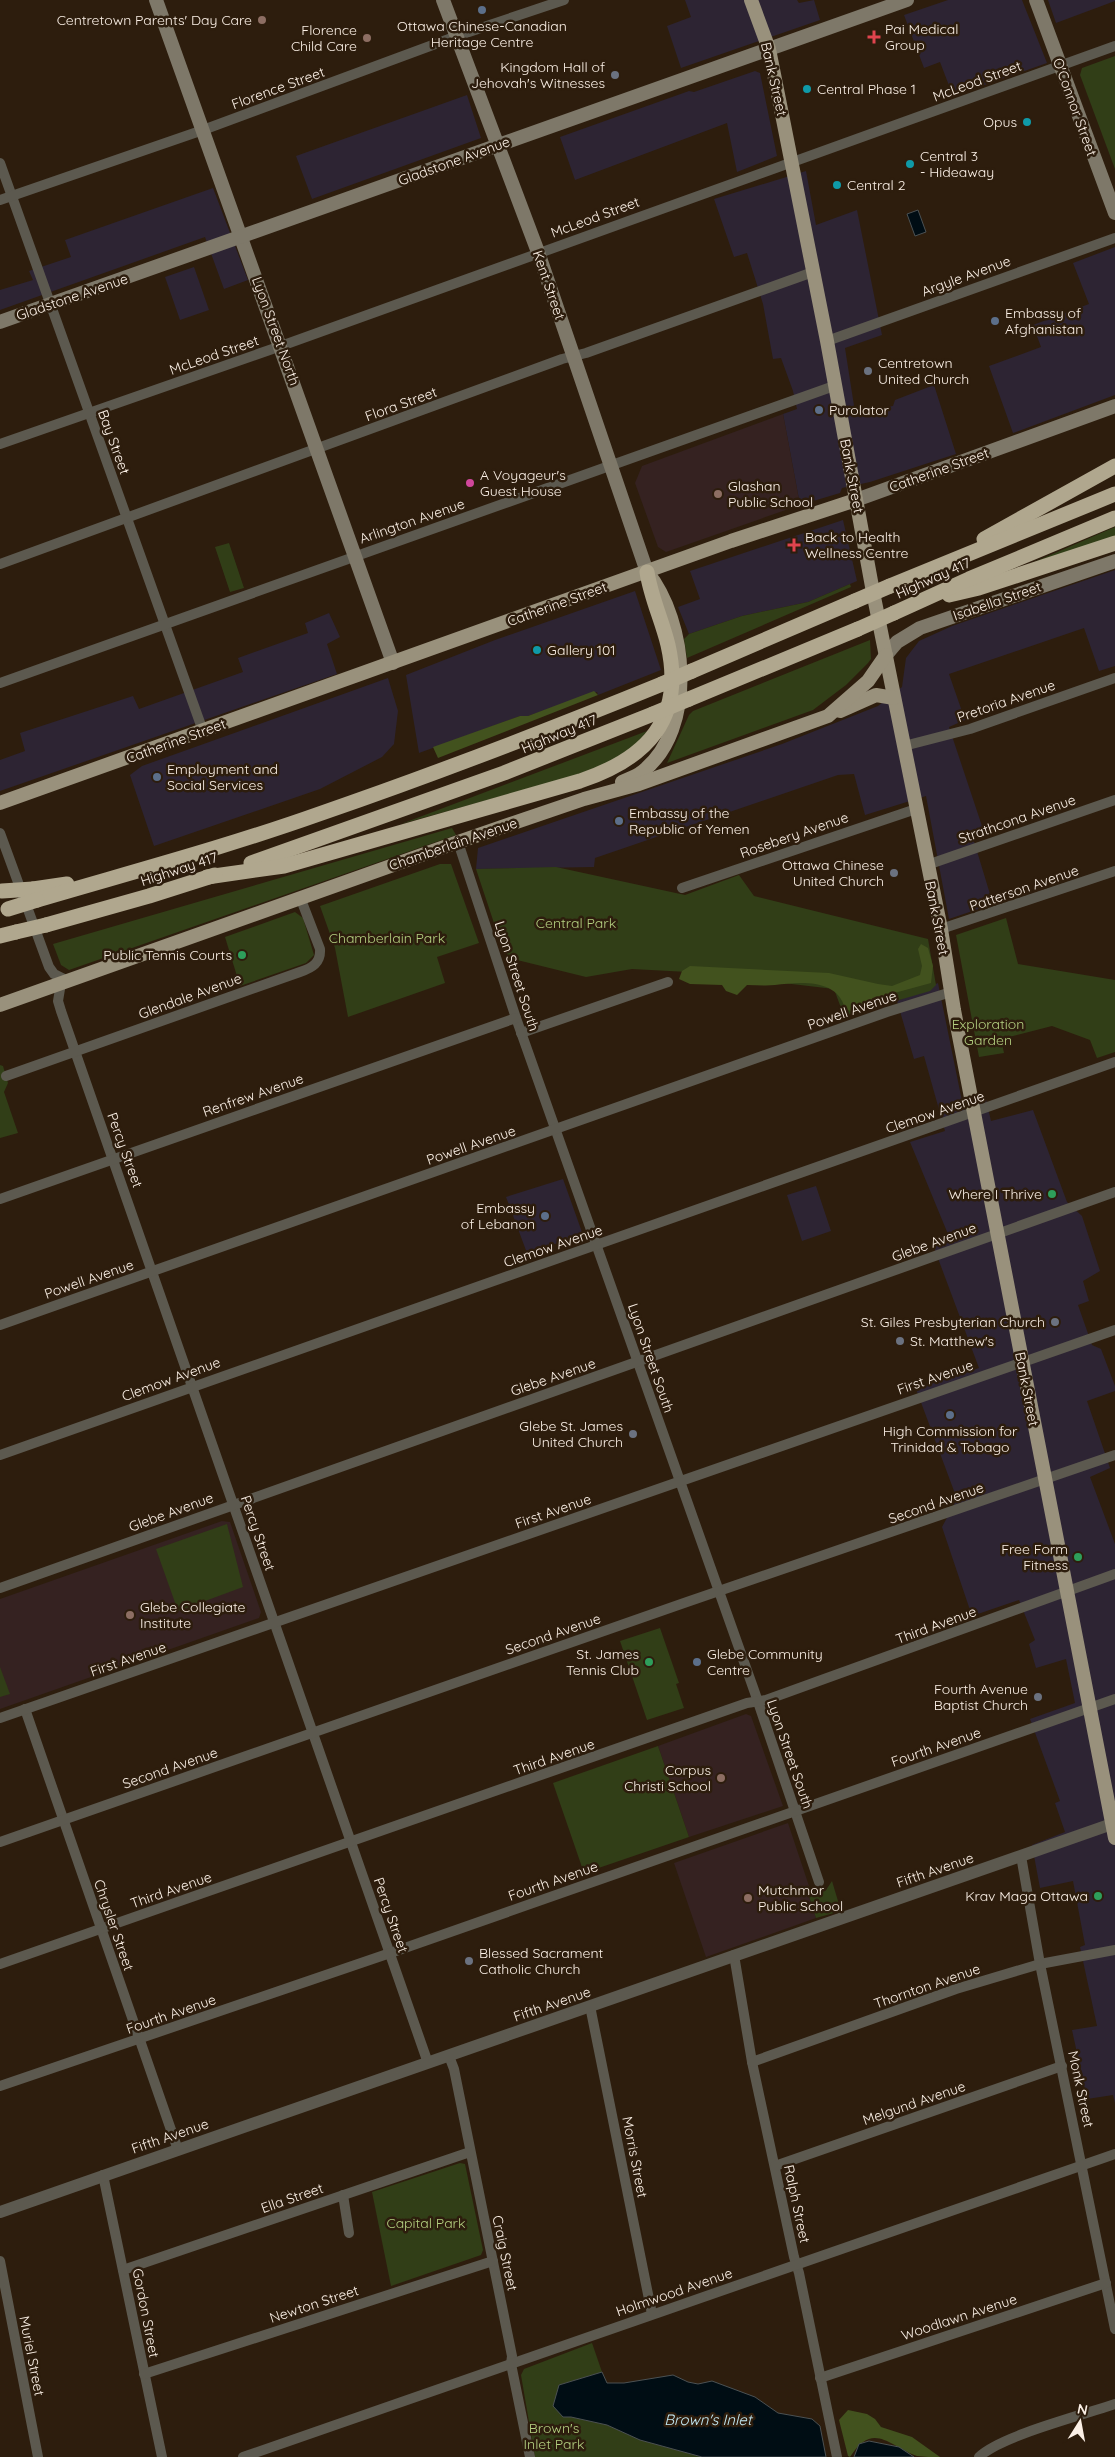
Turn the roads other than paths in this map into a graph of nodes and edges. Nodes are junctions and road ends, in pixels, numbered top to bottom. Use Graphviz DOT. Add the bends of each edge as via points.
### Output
graph roads {
  1 [pos="156,0"];
  2 [pos="444,0"];
  3 [pos="564,0"];
  4 [pos="751,0"];
  5 [pos="907,0"];
  6 [pos="1036,0"];
  7 [pos="457,36"];
  8 [pos="1115,46"];
  9 [pos="769,49"];
  10 [pos="1060,66"];
  11 [pos="203,130"];
  12 [pos="498,145"];
  13 [pos="0,163"];
  14 [pos="792,163"];
  15 [pos="12,196"];
  16 [pos="0,200"];
  17 [pos="1115,213"];
  18 [pos="242,236"];
  19 [pos="1115,238"];
  20 [pos="538,252"];
  21 [pos="813,272"];
  22 [pos="52,304"];
  23 [pos="0,322"];
  24 [pos="826,341"];
  25 [pos="281,346"];
  26 [pos="574,356"];
  27 [pos="834,386"];
  28 [pos="1115,406"];
  29 [pos="89,413"];
  30 [pos="0,444"];
  31 [pos="318,450"];
  32 [pos="611,466"];
  33 [pos="1115,466"];
  34 [pos="1115,494"];
  35 [pos="856,500"];
  36 [pos="127,518"];
  37 [pos="1115,518"];
  38 [pos="1115,544"];
  39 [pos="356,556"];
  40 [pos="1115,561"];
  41 [pos="0,564"];
  42 [pos="932,569"];
  43 [pos="647,572"];
  44 [pos="926,600"];
  45 [pos="165,624"];
  46 [pos="886,655"];
  47 [pos="394,663"];
  48 [pos="1115,678"];
  49 [pos="0,683"];
  50 [pos="894,698"];
  51 [pos="828,716"];
  52 [pos="203,731"];
  53 [pos="904,746"];
  54 [pos="584,799"];
  55 [pos="1115,800"];
  56 [pos="0,803"];
  57 [pos="916,808"];
  58 [pos="0,833"];
  59 [pos="458,842"];
  60 [pos="927,865"];
  61 [pos="1115,871"];
  62 [pos="207,877"];
  63 [pos="682,888"];
  64 [pos="1,891"];
  65 [pos="35,894"];
  66 [pos="300,897"];
  67 [pos="4,910"];
  68 [pos="941,929"];
  69 [pos="0,936"];
  70 [pos="64,982"];
  71 [pos="668,982"];
  72 [pos="47,988"];
  73 [pos="951,992"];
  74 [pos="0,1005"];
  75 [pos="61,1011"];
  76 [pos="516,1018"];
  77 [pos="521,1033"];
  78 [pos="76,1051"];
  79 [pos="1115,1062"];
  80 [pos="6,1076"];
  81 [pos="974,1113"];
  82 [pos="557,1130"];
  83 [pos="112,1159"];
  84 [pos="1115,1192"];
  85 [pos="0,1199"];
  86 [pos="998,1234"];
  87 [pos="596,1245"];
  88 [pos="152,1272"];
  89 [pos="0,1325"];
  90 [pos="1115,1330"];
  91 [pos="638,1362"];
  92 [pos="1022,1362"];
  93 [pos="191,1386"];
  94 [pos="0,1455"];
  95 [pos="1115,1455"];
  96 [pos="1046,1480"];
  97 [pos="680,1482"];
  98 [pos="233,1504"];
  99 [pos="1115,1574"];
  100 [pos="0,1588"];
  101 [pos="718,1591"];
  102 [pos="1066,1592"];
  103 [pos="275,1623"];
  104 [pos="1115,1699"];
  105 [pos="756,1701"];
  106 [pos="1090,1708"];
  107 [pos="25,1709"];
  108 [pos="0,1718"];
  109 [pos="313,1732"];
  110 [pos="795,1811"];
  111 [pos="62,1820"];
  112 [pos="1114,1828"];
  113 [pos="351,1841"];
  114 [pos="0,1842"];
  115 [pos="1022,1856"];
  116 [pos="819,1882"];
  117 [pos="100,1929"];
  118 [pos="1115,1950"];
  119 [pos="389,1952"];
  120 [pos="734,1955"];
  121 [pos="0,1964"];
  122 [pos="1040,1964"];
  123 [pos="590,2006"];
  124 [pos="139,2039"];
  125 [pos="449,2056"];
  126 [pos="752,2062"];
  127 [pos="428,2063"];
  128 [pos="1062,2066"];
  129 [pos="0,2086"];
  130 [pos="178,2150"];
  131 [pos="470,2152"];
  132 [pos="1115,2154"];
  133 [pos="1083,2165"];
  134 [pos="775,2166"];
  135 [pos="103,2175"];
  136 [pos="343,2195"];
  137 [pos="0,2212"];
  138 [pos="348,2233"];
  139 [pos="0,2261"];
  140 [pos="493,2261"];
  141 [pos="797,2265"];
  142 [pos="123,2270"];
  143 [pos="1106,2283"];
  144 [pos="652,2314"];
  145 [pos="1115,2329"];
  146 [pos="511,2364"];
  147 [pos="144,2374"];
  148 [pos="820,2378"];
  149 [pos="1115,2404"];
  150 [pos="38,2457"];
  151 [pos="162,2457"];
  152 [pos="244,2457"];
  153 [pos="530,2457"];
  154 [pos="837,2457"];
  155 [pos="979,2457"];
  1 -- 11 [label="main road, Lyon Street North"];
  2 -- 7 [label="main road, Kent Street"];
  3 -- 7 [label="street, Florence Street"];
  4 -- 9 [label="main road, Bank Street"];
  5 -- 9 [label="main road, Gladstone Avenue"];
  6 -- 10 [label="main road, O'Connor Street"];
  7 -- 11 [label="street, Florence Street"];
  7 -- 12 [label="main road, Kent Street"];
  8 -- 10 [label="street, McLeod Street"];
  9 -- 12 [label="main road, Gladstone Avenue"];
  9 -- 14 [label="main road, Bank Street"];
  10 -- 14 [label="street, McLeod Street"];
  10 -- 17 [label="main road, O'Connor Street"];
  11 -- 15 [label="street, Florence Street"];
  11 -- 18 [label="main road, Lyon Street North"];
  12 -- 18 [label="main road, Gladstone Avenue"];
  12 -- 20 [label="main road, Kent Street"];
  13 -- 15 [label="street, Bay Street"];
  14 -- 20 [label="street, McLeod Street"];
  14 -- 21 [label="main road, Bank Street"];
  15 -- 16 [label="street, Florence Street"];
  15 -- 22 [label="street, Bay Street"];
  18 -- 22 [label="main road, Gladstone Avenue"];
  18 -- 25 [label="main road, Lyon Street North"];
  19 -- 24 [label="street, Argyle Avenue"];
  20 -- 25 [label="street, McLeod Street"];
  20 -- 26 [label="main road, Kent Street"];
  21 -- 24 [label="main road, Bank Street"];
  21 -- 26 [label="street, Flora Street"];
  22 -- 23 [label="main road, Gladstone Avenue"];
  22 -- 29 [label="street, Bay Street"];
  24 -- 27 [label="main road, Bank Street"];
  25 -- 29 [label="street, McLeod Street"];
  25 -- 31 [label="main road, Lyon Street North"];
  26 -- 31 [label="street, Flora Street"];
  26 -- 32 [label="main road, Kent Street"];
  27 -- 32 [label="street, Arlington Avenue"];
  27 -- 35 [label="main road, Bank Street"];
  28 -- 35 [label="main road, Catherine Street"];
  29 -- 30 [label="street, McLeod Street"];
  29 -- 36 [label="street, Bay Street"];
  31 -- 36 [label="street, Flora Street"];
  31 -- 39 [label="main road, Lyon Street North"];
  32 -- 39 [label="street, Arlington Avenue"];
  32 -- 43 [label="main road, Kent Street"];
  33 -- 42 [label="highway"];
  34 -- 42 [label="highway"];
  35 -- 43 [label="main road, Catherine Street"];
  35 -- 46 [label="main road, Bank Street"];
  36 -- 41 [label="street, Flora Street"];
  36 -- 45 [label="street, Bay Street"];
  37 -- 44 [label="highway, Highway 417"];
  38 -- 44 [label="highway" via="979,588"];
  39 -- 45 [label="street, Arlington Avenue"];
  39 -- 47 [label="main road, Lyon Street North"];
  40 -- 46 [label="main road, Isabella Street" via="920,628 897,642"];
  42 -- 65 [label="highway, bridge" via="534,736 319,815 199,854"];
  43 -- 47 [label="main road, Catherine Street"];
  43 -- 54 [label="main road" via="659,586 677,644 681,681 676,715 663,746 642,772"];
  43 -- 62 [label="highway" via="668,645 672,685 660,724 646,745 627,761 580,781 293,863"];
  44 -- 62 [label="highway, Highway 417, bridge" via="653,714 415,806"];
  45 -- 49 [label="street, Arlington Avenue"];
  45 -- 52 [label="street, Bay Street"];
  46 -- 50 [label="main road, Bank Street"];
  46 -- 51 [label="main road, Chamberlain Avenue" via="868,681"];
  47 -- 52 [label="main road, Catherine Street"];
  48 -- 53 [label="street, Pretoria Avenue" via="970,729"];
  50 -- 51 [label="main road" via="876,695"];
  50 -- 53 [label="main road, Bank Street"];
  51 -- 54 [label="main road, Chamberlain Avenue" via="639,784"];
  52 -- 56 [label="main road, Catherine Street"];
  53 -- 57 [label="main road, Bank Street"];
  54 -- 59 [label="main road, Chamberlain Avenue"];
  55 -- 60 [label="street, Strathcona Avenue"];
  57 -- 60 [label="main road, Bank Street"];
  57 -- 63 [label="street, Rosebery Avenue"];
  58 -- 70 [label="street" via="49,966"];
  59 -- 66 [label="main road, Chamberlain Avenue"];
  59 -- 76 [label="street, Lyon Street South"];
  60 -- 68 [label="main road, Bank Street"];
  61 -- 68 [label="street, Patterson Avenue"];
  62 -- 69 [label="highway, Highway 417, bridge"];
  64 -- 65 [label="highway, bridge"];
  65 -- 67 [label="highway, bridge"];
  66 -- 70 [label="main road, Chamberlain Avenue"];
  66 -- 78 [label="street, Glendale Avenue" via="320,949 315,965"];
  68 -- 73 [label="main road, Bank Street"];
  70 -- 72 [label="main road, Chamberlain Avenue"];
  70 -- 75 [label="street, Percy Street" via="58,1001"];
  71 -- 77 [label="street"];
  72 -- 74 [label="main road, Chamberlain Avenue"];
  72 -- 75 [label="street, Percy Street" via="53,1003"];
  73 -- 81 [label="main road, Bank Street"];
  73 -- 82 [label="street, Powell Avenue"];
  75 -- 78 [label="street, Percy Street"];
  76 -- 77 [label="street, Lyon Street South"];
  76 -- 83 [label="street, Renfrew Avenue"];
  77 -- 82 [label="street, Lyon Street South"];
  78 -- 80 [label="street, Glendale Avenue"];
  78 -- 83 [label="street, Percy Street"];
  79 -- 81 [label="street, Clemow Avenue"];
  81 -- 86 [label="main road, Bank Street"];
  81 -- 87 [label="street, Clemow Avenue"];
  82 -- 87 [label="street, Lyon Street South"];
  82 -- 88 [label="street, Powell Avenue"];
  83 -- 85 [label="street, Renfrew Avenue"];
  83 -- 88 [label="street, Percy Street"];
  84 -- 86 [label="street, Glebe Avenue"];
  86 -- 91 [label="street, Glebe Avenue"];
  86 -- 92 [label="main road, Bank Street"];
  87 -- 91 [label="street, Lyon Street South"];
  87 -- 93 [label="street, Clemow Avenue"];
  88 -- 89 [label="street, Powell Avenue"];
  88 -- 93 [label="street, Percy Street"];
  90 -- 92 [label="street, First Avenue"];
  91 -- 97 [label="street, Lyon Street South"];
  91 -- 98 [label="street, Glebe Avenue"];
  92 -- 96 [label="main road, Bank Street"];
  92 -- 97 [label="street, First Avenue"];
  93 -- 94 [label="street, Clemow Avenue"];
  93 -- 98 [label="street, Percy Street"];
  95 -- 96 [label="street, Second Avenue"];
  96 -- 101 [label="street, Second Avenue"];
  96 -- 102 [label="main road, Bank Street"];
  97 -- 101 [label="street, Lyon Street South"];
  97 -- 103 [label="street, First Avenue"];
  98 -- 100 [label="street, Glebe Avenue"];
  98 -- 103 [label="street, Percy Street"];
  99 -- 102 [label="street, Third Avenue"];
  101 -- 105 [label="street, Lyon Street South"];
  101 -- 109 [label="street, Second Avenue"];
  102 -- 105 [label="street, Third Avenue"];
  102 -- 106 [label="main road, Bank Street"];
  103 -- 107 [label="street, First Avenue"];
  103 -- 109 [label="street, Percy Street"];
  104 -- 106 [label="street, Fourth Avenue"];
  105 -- 110 [label="street, Lyon Street South"];
  105 -- 113 [label="street, Third Avenue"];
  106 -- 110 [label="street, Fourth Avenue"];
  106 -- 112 [label="main road, Bank Street"];
  107 -- 108 [label="street, First Avenue"];
  107 -- 111 [label="street, Chrysler Street"];
  109 -- 111 [label="street, Second Avenue"];
  109 -- 113 [label="street, Percy Street"];
  110 -- 116 [label="street, Lyon Street South"];
  110 -- 119 [label="street, Fourth Avenue"];
  111 -- 114 [label="street, Second Avenue"];
  111 -- 117 [label="street, Chrysler Street"];
  112 -- 115 [label="street, Fifth Avenue"];
  113 -- 117 [label="street, Third Avenue"];
  113 -- 119 [label="street, Percy Street"];
  115 -- 120 [label="street, Fifth Avenue"];
  115 -- 122 [label="street, Monk Street"];
  117 -- 121 [label="street, Third Avenue"];
  117 -- 124 [label="street, Chrysler Street"];
  118 -- 122 [label="street, Thornton Avenue"];
  119 -- 124 [label="street, Fourth Avenue"];
  119 -- 127 [label="street, Percy Street"];
  120 -- 123 [label="street, Fifth Avenue"];
  120 -- 126 [label="street, Ralph Street"];
  122 -- 126 [label="street, Thornton Avenue" via="956,1989"];
  122 -- 128 [label="street, Monk Street"];
  123 -- 125 [label="street, Fifth Avenue"];
  123 -- 144 [label="street, Morris Street"];
  124 -- 129 [label="street, Fourth Avenue"];
  124 -- 130 [label="street, Chrysler Street"];
  125 -- 127 [label="street, Fifth Avenue"];
  125 -- 131 [label="street, Craig Street"];
  126 -- 134 [label="street, Ralph Street"];
  127 -- 130 [label="street, Fifth Avenue"];
  128 -- 133 [label="street, Monk Street"];
  128 -- 134 [label="street, Melgund Avenue"];
  130 -- 135 [label="street, Fifth Avenue"];
  131 -- 136 [label="street, Ella Street"];
  131 -- 140 [label="street, Craig Street"];
  132 -- 133 [label="street, Holmwood Avenue"];
  133 -- 141 [label="street, Holmwood Avenue"];
  133 -- 143 [label="street, Monk Street"];
  134 -- 141 [label="street, Ralph Street"];
  135 -- 137 [label="street, Fifth Avenue"];
  135 -- 142 [label="street, Gordon Street"];
  136 -- 138 [label="street"];
  136 -- 142 [label="street, Ella Street"];
  139 -- 150 [label="street, Muriel Street"];
  140 -- 146 [label="street, Craig Street"];
  140 -- 147 [label="street, Newton Street"];
  141 -- 144 [label="street, Holmwood Avenue"];
  141 -- 148 [label="street, Ralph Street"];
  142 -- 147 [label="street, Gordon Street"];
  143 -- 145 [label="street, Monk Street"];
  143 -- 148 [label="street, Woodlawn Avenue"];
  144 -- 146 [label="street, Holmwood Avenue"];
  146 -- 152 [label="street, Holmwood Avenue"];
  146 -- 153 [label="street, Craig Street"];
  147 -- 151 [label="street, Gordon Street"];
  148 -- 154 [label="street, Ralph Street"];
  149 -- 155 [label="street" via="1021,2435 986,2450"];
}
